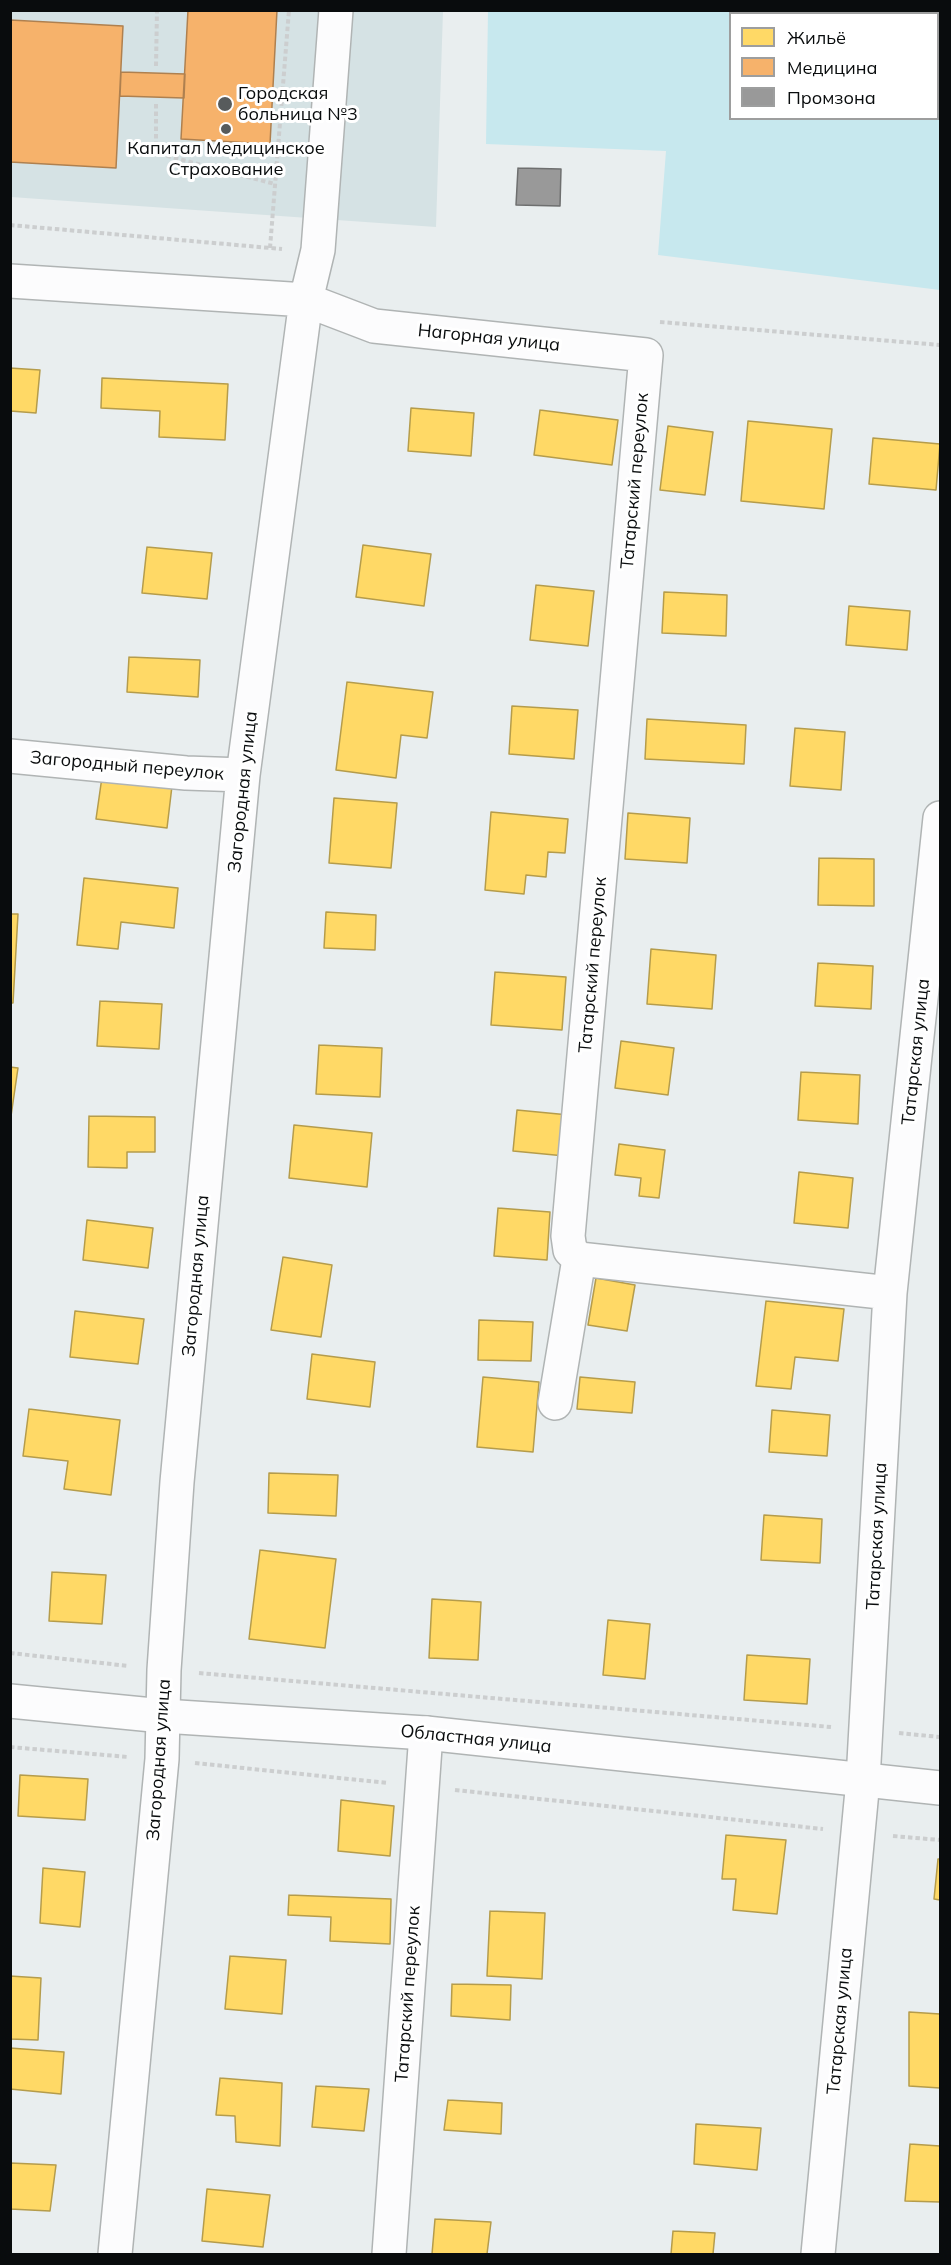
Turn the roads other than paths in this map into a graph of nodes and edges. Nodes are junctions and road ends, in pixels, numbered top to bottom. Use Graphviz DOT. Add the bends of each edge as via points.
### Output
graph roads {
  1 [pos="336,10"];
  2 [pos="10,281"];
  3 [pos="306,300"];
  4 [pos="646,355"];
  5 [pos="10,756"];
  6 [pos="243,775"];
  7 [pos="940,818"];
  8 [pos="579,1259"];
  9 [pos="890,1293"];
  10 [pos="555,1403"];
  11 [pos="10,1701"];
  12 [pos="163,1716"];
  13 [pos="426,1732"];
  14 [pos="863,1780"];
  15 [pos="940,1788"];
  16 [pos="115,2254"];
  17 [pos="389,2254"];
  18 [pos="818,2254"];
  1 -- 3 [label="street, Загородная улица" via="318,250"];
  2 -- 3 [label="street, Нагорная улица"];
  3 -- 4 [label="street, Нагорная улица" via="374,326"];
  3 -- 6 [label="street, Загородная улица"];
  4 -- 8 [label="street, Татарский переулок" via="568,1236 570,1250"];
  5 -- 6 [label="street, Загородный переулок"];
  6 -- 12 [label="street, Загородная улица" via="177,1482"];
  7 -- 9 [label="street, Татарская улица"];
  8 -- 9 [label="street"];
  8 -- 10 [label="street"];
  9 -- 14 [label="street, Татарская улица"];
  11 -- 12 [label="street, Областная улица"];
  12 -- 13 [label="street, Областная улица"];
  12 -- 16 [label="street, Загородная улица"];
  13 -- 14 [label="street, Областная улица"];
  13 -- 17 [label="street, Татарский переулок"];
  14 -- 15 [label="street, Областная улица"];
  14 -- 18 [label="street, Татарская улица"];
}
